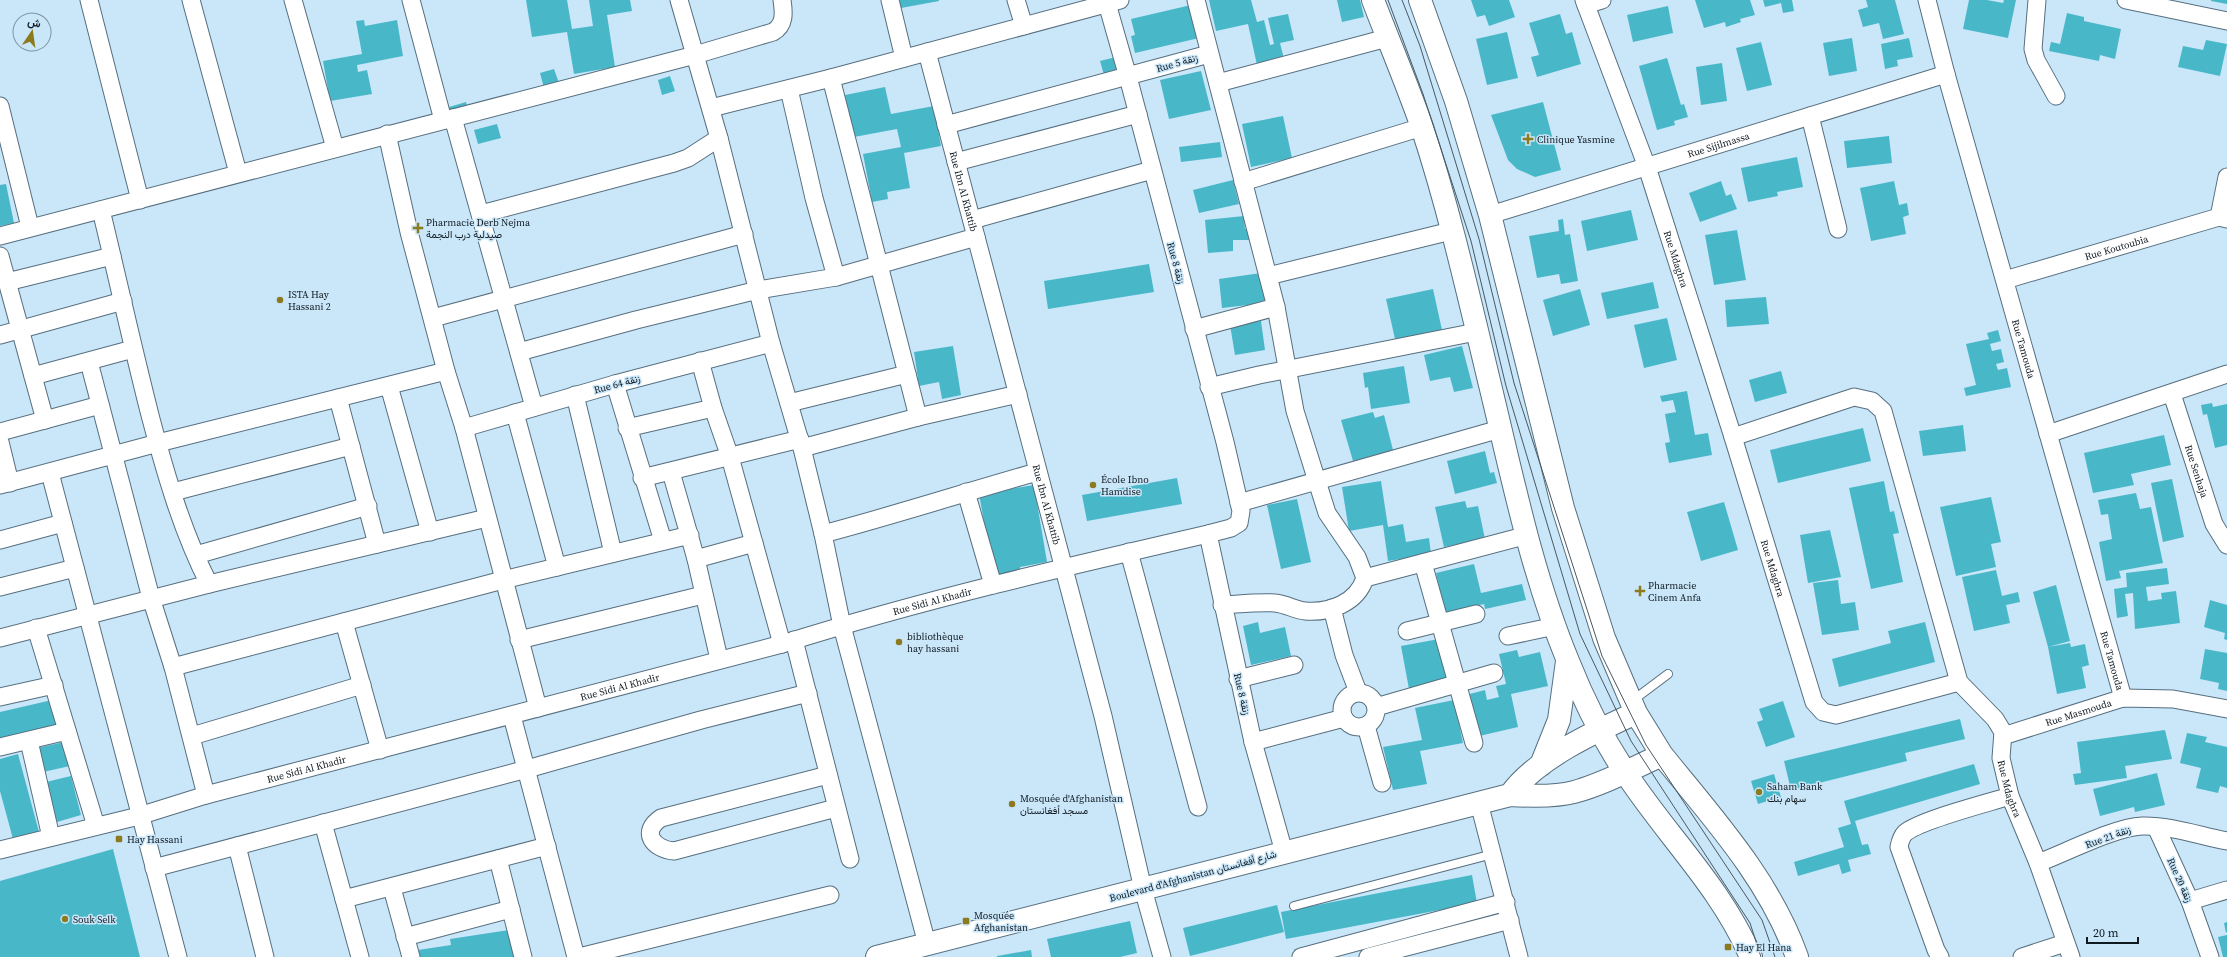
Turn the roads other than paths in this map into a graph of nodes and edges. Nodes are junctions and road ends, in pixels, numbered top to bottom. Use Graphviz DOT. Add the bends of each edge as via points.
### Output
graph roads {
  1 [pos="89,0"];
  2 [pos="191,0"];
  3 [pos="294,0"];
  4 [pos="411,0"];
  5 [pos="679,0"];
  6 [pos="782,0"];
  7 [pos="890,0"];
  8 [pos="1016,0"];
  9 [pos="1196,0"];
  10 [pos="1373,0"];
  11 [pos="1420,0"];
  12 [pos="1602,0"];
  13 [pos="1927,0"];
  14 [pos="2037,0"];
  15 [pos="1111,1"];
  16 [pos="2131,1"];
  17 [pos="1585,3"];
  18 [pos="2227,20"];
  19 [pos="1024,26"];
  20 [pos="1387,38"];
  21 [pos="928,52"];
  22 [pos="1209,54"];
  23 [pos="695,55"];
  24 [pos="904,58"];
  25 [pos="1946,74"];
  26 [pos="1128,77"];
  27 [pos="831,78"];
  28 [pos="1218,83"];
  29 [pos="788,89"];
  30 [pos="2056,96"];
  31 [pos="0,106"];
  32 [pos="711,108"];
  33 [pos="1138,114"];
  34 [pos="1810,116"];
  35 [pos="448,119"];
  36 [pos="946,125"];
  37 [pos="1422,127"];
  38 [pos="387,134"];
  39 [pos="720,138"];
  40 [pos="335,148"];
  41 [pos="956,162"];
  42 [pos="1647,166"];
  43 [pos="1152,170"];
  44 [pos="238,173"];
  45 [pos="2227,177"];
  46 [pos="1243,182"];
  47 [pos="140,200"];
  48 [pos="101,210"];
  49 [pos="481,214"];
  50 [pos="1490,215"];
  51 [pos="2223,218"];
  52 [pos="972,220"];
  53 [pos="30,227"];
  54 [pos="1838,229"];
  55 [pos="1451,231"];
  56 [pos="744,234"];
  57 [pos="0,236"];
  58 [pos="976,237"];
  59 [pos="0,256"];
  60 [pos="112,256"];
  61 [pos="879,265"];
  62 [pos="1268,276"];
  63 [pos="836,277"];
  64 [pos="2005,280"];
  65 [pos="7,282"];
  66 [pos="758,290"];
  67 [pos="504,299"];
  68 [pos="123,301"];
  69 [pos="1276,307"];
  70 [pos="433,318"];
  71 [pos="1194,329"];
  72 [pos="20,330"];
  73 [pos="1476,332"];
  74 [pos="0,335"];
  75 [pos="771,343"];
  76 [pos="133,349"];
  77 [pos="518,352"];
  78 [pos="700,361"];
  79 [pos="89,362"];
  80 [pos="1287,369"];
  81 [pos="446,371"];
  82 [pos="907,374"];
  83 [pos="2227,374"];
  84 [pos="33,376"];
  85 [pos="614,384"];
  86 [pos="389,386"];
  87 [pos="1209,387"];
  88 [pos="1018,394"];
  89 [pos="2172,394"];
  90 [pos="575,395"];
  91 [pos="338,398"];
  92 [pos="789,403"];
  93 [pos="100,405"];
  94 [pos="534,408"];
  95 [pos="713,408"];
  96 [pos="515,413"];
  97 [pos="918,417"];
  98 [pos="45,420"];
  99 [pos="464,428"];
  100 [pos="627,428"];
  101 [pos="1500,429"];
  102 [pos="0,432"];
  103 [pos="2048,434"];
  104 [pos="1733,437"];
  105 [pos="0,442"];
  106 [pos="158,443"];
  107 [pos="801,444"];
  108 [pos="351,446"];
  109 [pos="114,456"];
  110 [pos="730,457"];
  111 [pos="671,472"];
  112 [pos="1038,472"];
  113 [pos="50,473"];
  114 [pos="642,478"];
  115 [pos="1316,481"];
  116 [pos="5,484"];
  117 [pos="173,492"];
  118 [pos="966,492"];
  119 [pos="1239,503"];
  120 [pos="368,506"];
  121 [pos="487,518"];
  122 [pos="63,523"];
  123 [pos="1239,523"];
  124 [pos="430,532"];
  125 [pos="823,534"];
  126 [pos="1208,534"];
  127 [pos="690,535"];
  128 [pos="1528,535"];
  129 [pos="0,540"];
  130 [pos="663,541"];
  131 [pos="754,543"];
  132 [pos="377,544"];
  133 [pos="2227,545"];
  134 [pos="1129,552"];
  135 [pos="613,554"];
  136 [pos="196,555"];
  137 [pos="696,559"];
  138 [pos="1423,563"];
  139 [pos="557,567"];
  140 [pos="1063,567"];
  141 [pos="75,568"];
  142 [pos="1365,578"];
  143 [pos="503,580"];
  144 [pos="209,584"];
  145 [pos="0,586"];
  146 [pos="993,586"];
  147 [pos="704,595"];
  148 [pos="150,598"];
  149 [pos="1222,605"];
  150 [pos="1332,608"];
  151 [pos="1476,614"];
  152 [pos="87,615"];
  153 [pos="344,622"];
  154 [pos="1441,623"];
  155 [pos="842,626"];
  156 [pos="1555,626"];
  157 [pos="36,628"];
  158 [pos="1407,631"];
  159 [pos="1508,636"];
  160 [pos="0,638"];
  161 [pos="519,640"];
  162 [pos="788,642"];
  163 [pos="719,659"];
  164 [pos="1567,660"];
  165 [pos="1294,665"];
  166 [pos="173,667"];
  167 [pos="1494,673"];
  168 [pos="1668,674"];
  169 [pos="1238,679"];
  170 [pos="1959,682"];
  171 [pos="1457,684"];
  172 [pos="54,685"];
  173 [pos="362,685"];
  174 [pos="1358,692"];
  175 [pos="808,693"];
  176 [pos="0,697"];
  177 [pos="2124,698"];
  178 [pos="1376,707"];
  179 [pos="1634,707"];
  180 [pos="538,708"];
  181 [pos="2227,709"];
  182 [pos="512,716"];
  183 [pos="1344,718"];
  184 [pos="1366,726"];
  185 [pos="1601,730"];
  186 [pos="67,731"];
  187 [pos="192,736"];
  188 [pos="2003,736"];
  189 [pos="29,740"];
  190 [pos="1253,742"];
  191 [pos="1474,743"];
  192 [pos="0,747"];
  193 [pos="380,750"];
  194 [pos="1662,754"];
  195 [pos="1541,765"];
  196 [pos="526,769"];
  197 [pos="1625,773"];
  198 [pos="828,775"];
  199 [pos="1382,783"];
  200 [pos="206,795"];
  201 [pos="1510,795"];
  202 [pos="2010,796"];
  203 [pos="1480,803"];
  204 [pos="1198,807"];
  205 [pos="836,808"];
  206 [pos="139,816"];
  207 [pos="323,823"];
  208 [pos="96,826"];
  209 [pos="2156,827"];
  210 [pos="51,837"];
  211 [pos="2227,841"];
  212 [pos="236,846"];
  213 [pos="547,846"];
  214 [pos="0,849"];
  215 [pos="1284,852"];
  216 [pos="1493,854"];
  217 [pos="498,859"];
  218 [pos="850,859"];
  219 [pos="2038,864"];
  220 [pos="154,868"];
  221 [pos="392,888"];
  222 [pos="1143,889"];
  223 [pos="2227,890"];
  224 [pos="830,895"];
  225 [pos="344,899"];
  226 [pos="2190,901"];
  227 [pos="1506,902"];
  228 [pos="1294,906"];
  229 [pos="511,909"];
  230 [pos="1510,920"];
  231 [pos="405,937"];
  232 [pos="927,944"];
  233 [pos="2068,950"];
  234 [pos="178,957"];
  235 [pos="265,957"];
  236 [pos="360,957"];
  237 [pos="411,957"];
  238 [pos="524,957"];
  239 [pos="576,957"];
  240 [pos="579,957"];
  241 [pos="877,957"];
  242 [pos="1162,957"];
  243 [pos="1301,957"];
  244 [pos="1368,957"];
  245 [pos="1519,957"];
  246 [pos="1751,957"];
  247 [pos="1797,957"];
  248 [pos="1940,957"];
  249 [pos="2022,957"];
  250 [pos="2210,957"];
  1 -- 47 [label="street"];
  2 -- 44 [label="street"];
  3 -- 40 [label="street"];
  4 -- 35 [label="street"];
  5 -- 23 [label="street"];
  6 -- 23 [label="street" via="782,22 778,29"];
  7 -- 24 [label="street"];
  8 -- 19 [label="street"];
  9 -- 22 [label="street"];
  10 -- 20 [label="main road"];
  11 -- 50 [label="main road" via="1456,101"];
  12 -- 17 [label="street"];
  13 -- 25 [label="street, Rue Tamouda"];
  14 -- 30 [label="street" via="2033,49 2036,60"];
  15 -- 19 [label="street"];
  15 -- 26 [label="street, Rue 8 زنقة"];
  16 -- 18 [label="street"];
  17 -- 42 [label="street, Rue Mdaghra"];
  19 -- 21 [label="street"];
  20 -- 28 [label="street"];
  20 -- 37 [label="main road"];
  21 -- 24 [label="street"];
  21 -- 36 [label="street, Rue Ibn Al Khattib"];
  22 -- 26 [label="street, Rue 5 زنقة"];
  22 -- 28 [label="street, Rue 5 زنقة"];
  23 -- 32 [label="street"];
  23 -- 35 [label="street"];
  24 -- 27 [label="street"];
  25 -- 34 [label="street, Rue Sijilmassa"];
  25 -- 64 [label="street, Rue Tamouda"];
  26 -- 33 [label="street, Rue 8 زنقة"];
  26 -- 36 [label="street, Rue 5 زنقة"];
  27 -- 29 [label="street"];
  27 -- 61 [label="street"];
  28 -- 46 [label="street, Rue 5 زنقة"];
  29 -- 32 [label="street"];
  29 -- 63 [label="street"];
  31 -- 53 [label="street"];
  32 -- 39 [label="street"];
  33 -- 41 [label="street"];
  33 -- 43 [label="street, Rue 8 زنقة"];
  34 -- 42 [label="street, Rue Sijilmassa"];
  34 -- 54 [label="street"];
  35 -- 38 [label="street"];
  35 -- 49 [label="street"];
  36 -- 41 [label="street, Rue Ibn Al Khattib"];
  37 -- 46 [label="street"];
  37 -- 55 [label="main road"];
  38 -- 40 [label="street"];
  38 -- 70 [label="street" via="409,232"];
  39 -- 49 [label="street" via="688,158 674,163"];
  39 -- 56 [label="street"];
  40 -- 44 [label="street"];
  41 -- 52 [label="street, Rue Ibn Al Khattib"];
  42 -- 50 [label="street, Rue Sijilmassa"];
  42 -- 104 [label="street, Rue Mdaghra"];
  43 -- 52 [label="street"];
  43 -- 71 [label="street, Rue 8 زنقة"];
  44 -- 47 [label="street"];
  45 -- 51 [label="street"];
  46 -- 62 [label="street, Rue 5 زنقة"];
  47 -- 48 [label="street"];
  48 -- 53 [label="street"];
  48 -- 60 [label="street"];
  49 -- 67 [label="street"];
  50 -- 179 [label="main road" via="1563,508 1604,638"];
  51 -- 64 [label="street, Rue Koutoubia"];
  52 -- 58 [label="street, Rue Ibn Al Khattib"];
  53 -- 57 [label="street"];
  55 -- 62 [label="street"];
  55 -- 73 [label="main road"];
  56 -- 66 [label="street"];
  56 -- 67 [label="street"];
  58 -- 61 [label="street"];
  58 -- 88 [label="street, Rue Ibn Al Khattib"];
  59 -- 65 [label="street"];
  60 -- 65 [label="street"];
  60 -- 68 [label="street"];
  61 -- 63 [label="street"];
  61 -- 82 [label="street"];
  62 -- 69 [label="street, Rue 5 زنقة"];
  63 -- 66 [label="street"];
  64 -- 103 [label="street, Rue Tamouda"];
  65 -- 72 [label="street"];
  66 -- 75 [label="street"];
  66 -- 77 [label="street"];
  67 -- 70 [label="street"];
  67 -- 77 [label="street"];
  68 -- 72 [label="street"];
  68 -- 76 [label="street"];
  69 -- 71 [label="street"];
  69 -- 80 [label="street, Rue 5 زنقة"];
  70 -- 81 [label="street"];
  71 -- 87 [label="street, Rue 8 زنقة"];
  72 -- 74 [label="street"];
  72 -- 84 [label="street"];
  73 -- 80 [label="street"];
  73 -- 101 [label="main road"];
  75 -- 78 [label="street, Rue 64 زنقة"];
  75 -- 92 [label="street"];
  76 -- 79 [label="street"];
  76 -- 106 [label="street"];
  77 -- 94 [label="street"];
  78 -- 85 [label="street, Rue 64 زنقة"];
  78 -- 95 [label="street"];
  79 -- 84 [label="street"];
  79 -- 93 [label="street"];
  80 -- 87 [label="street"];
  80 -- 115 [label="street, Rue 5 زنقة" via="1295,411"];
  81 -- 86 [label="street"];
  81 -- 99 [label="street"];
  82 -- 92 [label="street"];
  82 -- 97 [label="street"];
  83 -- 89 [label="street"];
  84 -- 98 [label="street"];
  85 -- 90 [label="street, Rue 64 زنقة"];
  85 -- 100 [label="street"];
  86 -- 91 [label="street"];
  86 -- 124 [label="street"];
  87 -- 119 [label="street, Rue 8 زنقة"];
  88 -- 97 [label="street"];
  88 -- 112 [label="street, Rue Ibn Al Khattib"];
  89 -- 103 [label="street"];
  89 -- 133 [label="street, Rue Senhaja" via="2214,524"];
  90 -- 94 [label="street, Rue 64 زنقة"];
  90 -- 135 [label="street"];
  91 -- 106 [label="street"];
  91 -- 108 [label="street"];
  92 -- 107 [label="street"];
  93 -- 98 [label="street"];
  93 -- 109 [label="street"];
  94 -- 96 [label="street, Rue 64 زنقة"];
  95 -- 100 [label="street"];
  95 -- 110 [label="street"];
  96 -- 99 [label="street, Rue 64 زنقة"];
  96 -- 139 [label="street"];
  97 -- 107 [label="street"];
  98 -- 102 [label="street"];
  99 -- 121 [label="street"];
  100 -- 114 [label="street"];
  101 -- 115 [label="street"];
  101 -- 128 [label="main road"];
  103 -- 177 [label="street, Rue Tamouda"];
  104 -- 170 [label="street, Rue Mdaghra" via="1814,702 1823,712 1836,715"];
  104 -- 170 [label="street" via="1854,397 1864,398 1879,406 1883,411"];
  105 -- 116 [label="street"];
  106 -- 109 [label="street"];
  106 -- 117 [label="street"];
  107 -- 110 [label="street"];
  107 -- 125 [label="street"];
  108 -- 117 [label="street"];
  108 -- 120 [label="street"];
  109 -- 113 [label="street"];
  109 -- 148 [label="street"];
  110 -- 111 [label="street"];
  110 -- 131 [label="street"];
  111 -- 114 [label="street"];
  111 -- 127 [label="street"];
  112 -- 118 [label="street"];
  112 -- 140 [label="street, Rue Ibn Al Khattib"];
  113 -- 116 [label="street"];
  113 -- 122 [label="street"];
  114 -- 130 [label="street"];
  115 -- 119 [label="street"];
  115 -- 142 [label="street, Rue 5 زنقة" via="1328,513 1357,557"];
  117 -- 136 [label="street" via="182,523"];
  118 -- 125 [label="street" via="894,516"];
  118 -- 146 [label="street"];
  119 -- 123 [label="street, Rue 8 زنقة"];
  120 -- 132 [label="street"];
  120 -- 136 [label="street"];
  121 -- 124 [label="street"];
  121 -- 143 [label="street"];
  122 -- 129 [label="street"];
  122 -- 141 [label="street"];
  123 -- 126 [label="street, Rue Sidi Al Khadir" via="1231,528"];
  124 -- 132 [label="street"];
  125 -- 155 [label="street"];
  126 -- 134 [label="street, Rue Sidi Al Khadir"];
  126 -- 149 [label="street, Rue 8 زنقة"];
  127 -- 130 [label="street"];
  127 -- 137 [label="street"];
  128 -- 138 [label="street"];
  128 -- 156 [label="main road"];
  130 -- 135 [label="street"];
  131 -- 137 [label="street"];
  131 -- 162 [label="street"];
  132 -- 144 [label="street"];
  134 -- 140 [label="street, Rue Sidi Al Khadir"];
  134 -- 204 [label="street"];
  135 -- 139 [label="street"];
  136 -- 144 [label="street"];
  137 -- 147 [label="street"];
  138 -- 142 [label="street"];
  138 -- 154 [label="street"];
  139 -- 143 [label="street"];
  140 -- 146 [label="street, Rue Sidi Al Khadir"];
  140 -- 222 [label="street, Rue Ibn Al Khattib" via="1103,716"];
  141 -- 145 [label="street"];
  141 -- 152 [label="street"];
  142 -- 150 [label="street" via="1360,591 1351,600"];
  143 -- 153 [label="street"];
  143 -- 161 [label="street"];
  144 -- 148 [label="street"];
  146 -- 155 [label="street, Rue Sidi Al Khadir"];
  147 -- 161 [label="street"];
  147 -- 163 [label="street"];
  148 -- 152 [label="street"];
  148 -- 166 [label="street"];
  149 -- 150 [label="street" via="1277,603 1305,611"];
  149 -- 169 [label="street, Rue 8 زنقة"];
  150 -- 174 [label="street" via="1344,655"];
  151 -- 154 [label="street"];
  152 -- 157 [label="street"];
  152 -- 206 [label="street"];
  153 -- 166 [label="street"];
  153 -- 173 [label="street"];
  154 -- 158 [label="street"];
  154 -- 171 [label="street"];
  155 -- 162 [label="street, Rue Sidi Al Khadir"];
  155 -- 232 [label="street"];
  156 -- 159 [label="street"];
  156 -- 164 [label="main road"];
  157 -- 160 [label="street"];
  157 -- 172 [label="street"];
  161 -- 180 [label="street"];
  162 -- 163 [label="street, Rue Sidi Al Khadir"];
  162 -- 175 [label="street"];
  163 -- 180 [label="street, Rue Sidi Al Khadir"];
  164 -- 185 [label="main road"];
  164 -- 195 [label="main road" via="1558,720"];
  165 -- 169 [label="street"];
  166 -- 187 [label="street"];
  167 -- 171 [label="street"];
  168 -- 179 [label="lane"];
  169 -- 190 [label="street, Rue 8 زنقة"];
  170 -- 188 [label="street" via="1999,723"];
  171 -- 178 [label="street"];
  171 -- 191 [label="street"];
  172 -- 176 [label="street"];
  172 -- 186 [label="street"];
  173 -- 187 [label="street"];
  173 -- 193 [label="street"];
  174 -- 178 [label="street" via="1370,696"];
  174 -- 183 [label="street" via="1345,699 1342,708"];
  175 -- 196 [label="street"];
  175 -- 198 [label="street"];
  177 -- 181 [label="street, Rue Masmouda" via="2173,699"];
  177 -- 188 [label="street, Rue Masmouda"];
  178 -- 184 [label="street" via="1375,718"];
  179 -- 185 [label="main road"];
  179 -- 194 [label="main road"];
  180 -- 182 [label="street, Rue Sidi Al Khadir"];
  182 -- 193 [label="street, Rue Sidi Al Khadir"];
  182 -- 196 [label="street"];
  183 -- 184 [label="street" via="1354,726"];
  183 -- 190 [label="street"];
  184 -- 199 [label="street"];
  185 -- 195 [label="main road"];
  185 -- 197 [label="main road"];
  186 -- 189 [label="street"];
  186 -- 208 [label="street"];
  187 -- 200 [label="street"];
  188 -- 202 [label="street, Rue Mdaghra" via="2001,758"];
  189 -- 192 [label="street"];
  189 -- 210 [label="street"];
  190 -- 215 [label="street, Rue 8 زنقة"];
  193 -- 200 [label="street, Rue Sidi Al Khadir"];
  194 -- 197 [label="main road, Boulevard d'Afghanistan شارع أفغانستان"];
  194 -- 247 [label="main road" via="1750,867 1788,931"];
  195 -- 201 [label="main road" via="1519,782"];
  196 -- 207 [label="street"];
  196 -- 213 [label="street"];
  197 -- 201 [label="main road, Boulevard d'Afghanistan شارع أفغانستان" via="1573,793"];
  197 -- 246 [label="main road" via="1712,886 1739,930"];
  198 -- 205 [label="street"];
  198 -- 205 [label="street" via="661,818 654,824 651,836 653,844 674,851"];
  200 -- 206 [label="street, Rue Sidi Al Khadir"];
  201 -- 203 [label="main road, Boulevard d'Afghanistan شارع أفغانستان"];
  202 -- 219 [label="street, Rue Mdaghra"];
  202 -- 248 [label="street" via="1922,824 1902,836 1899,847"];
  203 -- 215 [label="main road, Boulevard d'Afghanistan شارع أفغانستان"];
  203 -- 216 [label="street"];
  205 -- 218 [label="street"];
  206 -- 208 [label="street, Rue Sidi Al Khadir"];
  206 -- 220 [label="street"];
  207 -- 212 [label="street"];
  207 -- 225 [label="street"];
  208 -- 210 [label="street, Rue Sidi Al Khadir"];
  209 -- 211 [label="street, Rue 21 زنقة"];
  209 -- 219 [label="street, Rue 21 زنقة" via="2138,826 2120,831"];
  209 -- 226 [label="street, Rue 20 زنقة"];
  210 -- 214 [label="street, Rue Sidi Al Khadir"];
  212 -- 220 [label="street"];
  212 -- 235 [label="street"];
  213 -- 217 [label="street"];
  213 -- 239 [label="street"];
  215 -- 222 [label="main road, Boulevard d'Afghanistan شارع أفغانستان"];
  216 -- 227 [label="street"];
  216 -- 228 [label="lane"];
  217 -- 221 [label="street"];
  217 -- 229 [label="street"];
  219 -- 233 [label="street, Rue Mdaghra"];
  220 -- 234 [label="street"];
  221 -- 225 [label="street"];
  221 -- 231 [label="street"];
  222 -- 232 [label="main road, Boulevard d'Afghanistan شارع أفغانستان"];
  222 -- 242 [label="street, Rue Ibn Al Khattib"];
  223 -- 226 [label="street"];
  224 -- 240 [label="street"];
  225 -- 236 [label="street"];
  226 -- 250 [label="street, Rue 20 زنقة"];
  227 -- 230 [label="street"];
  227 -- 243 [label="street"];
  229 -- 231 [label="street"];
  229 -- 238 [label="street"];
  230 -- 244 [label="street"];
  230 -- 245 [label="street"];
  231 -- 237 [label="street"];
  232 -- 241 [label="main road, Boulevard d'Afghanistan شارع أفغانستان"];
  233 -- 249 [label="street"];
}
